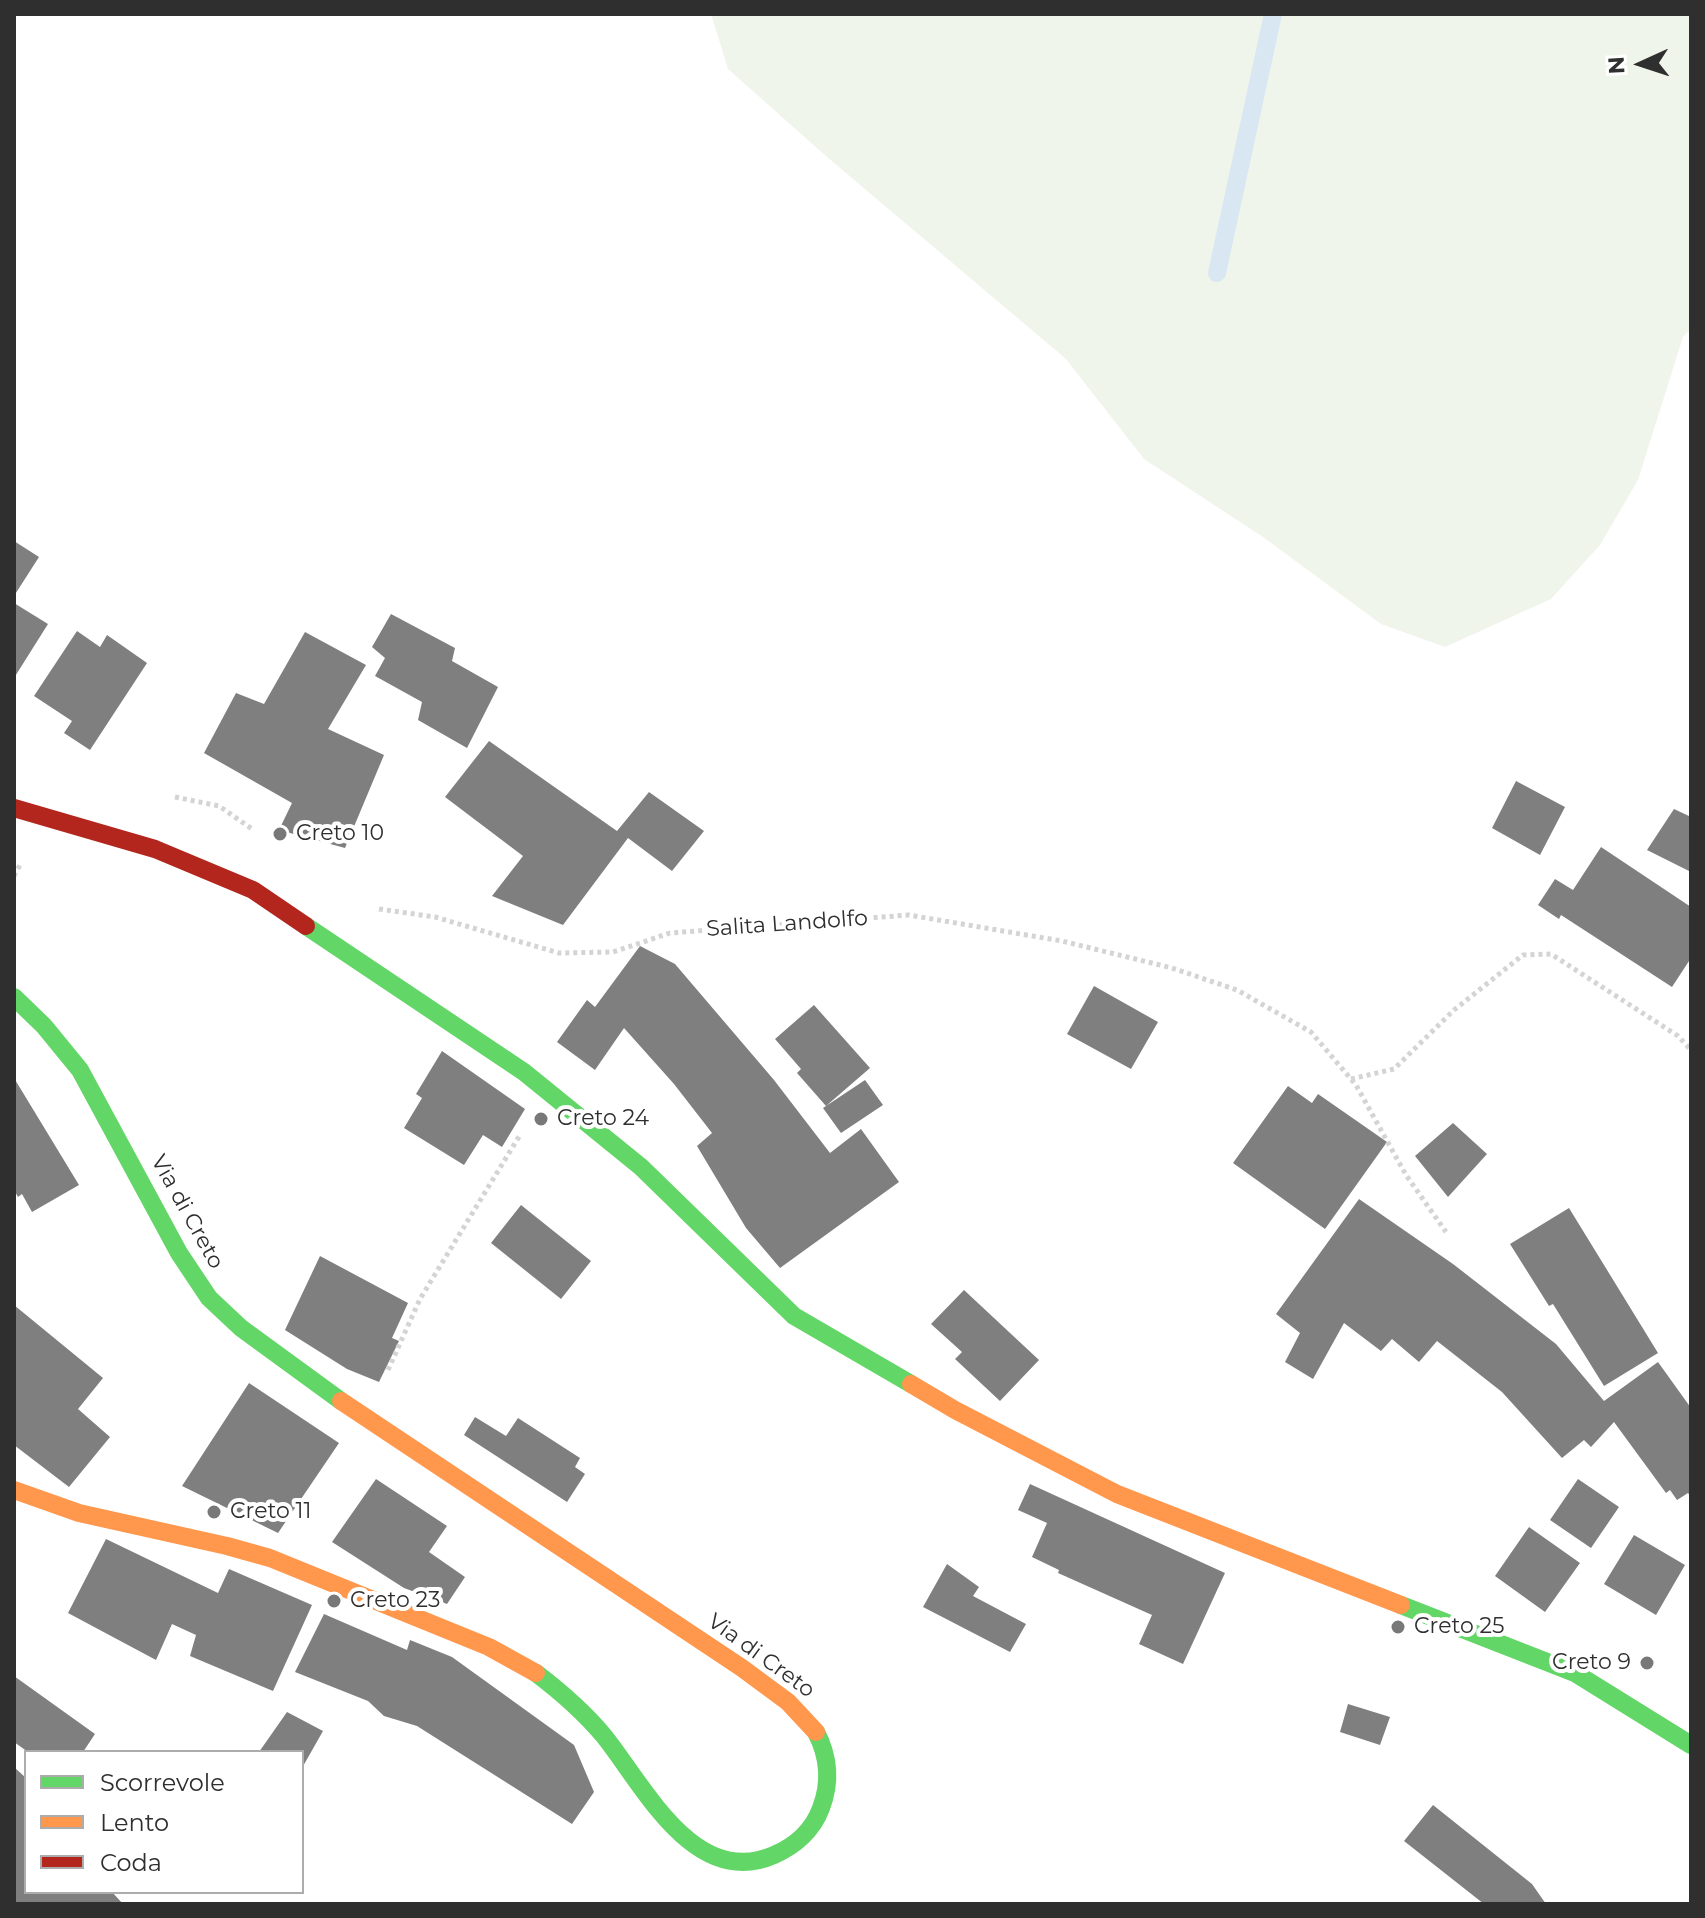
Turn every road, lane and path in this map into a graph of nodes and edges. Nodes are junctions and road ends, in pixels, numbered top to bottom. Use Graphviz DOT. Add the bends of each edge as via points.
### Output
graph roads {
  1 [pos="14,808"];
  2 [pos="375,909"];
  3 [pos="14,997"];
  4 [pos="1691,1050"];
  5 [pos="1351,1079"];
  6 [pos="548,1090"];
  7 [pos="1446,1232"];
  8 [pos="366,1418"];
  9 [pos="14,1490"];
  10 [pos="1691,1745"];
  1 -- 6 [label="main road" via="155,849 253,890"];
  2 -- 5 [label="path, Salita Landolfo" via="435,917 559,953 613,952 670,933 909,915 1062,941 1237,990 1311,1032"];
  3 -- 8 [label="main road, Via di Creto" via="80,1070 209,1298 241,1328"];
  4 -- 5 [label="path" via="1678,1036 1551,954 1523,955 1454,1010 1394,1069"];
  5 -- 7 [label="path, Salita Landolfo"];
  6 -- 8 [label="path" via="420,1299"];
  6 -- 10 [label="main road" via="641,1167 794,1316 955,1410 1117,1494 1575,1673"];
  8 -- 9 [label="main road, Via di Creto" via="742,1668 811,1723 824,1747 829,1774 826,1801 814,1826 794,1846 770,1858 716,1858 673,1824 590,1720 521,1663 248,1552 86,1515"];
}
